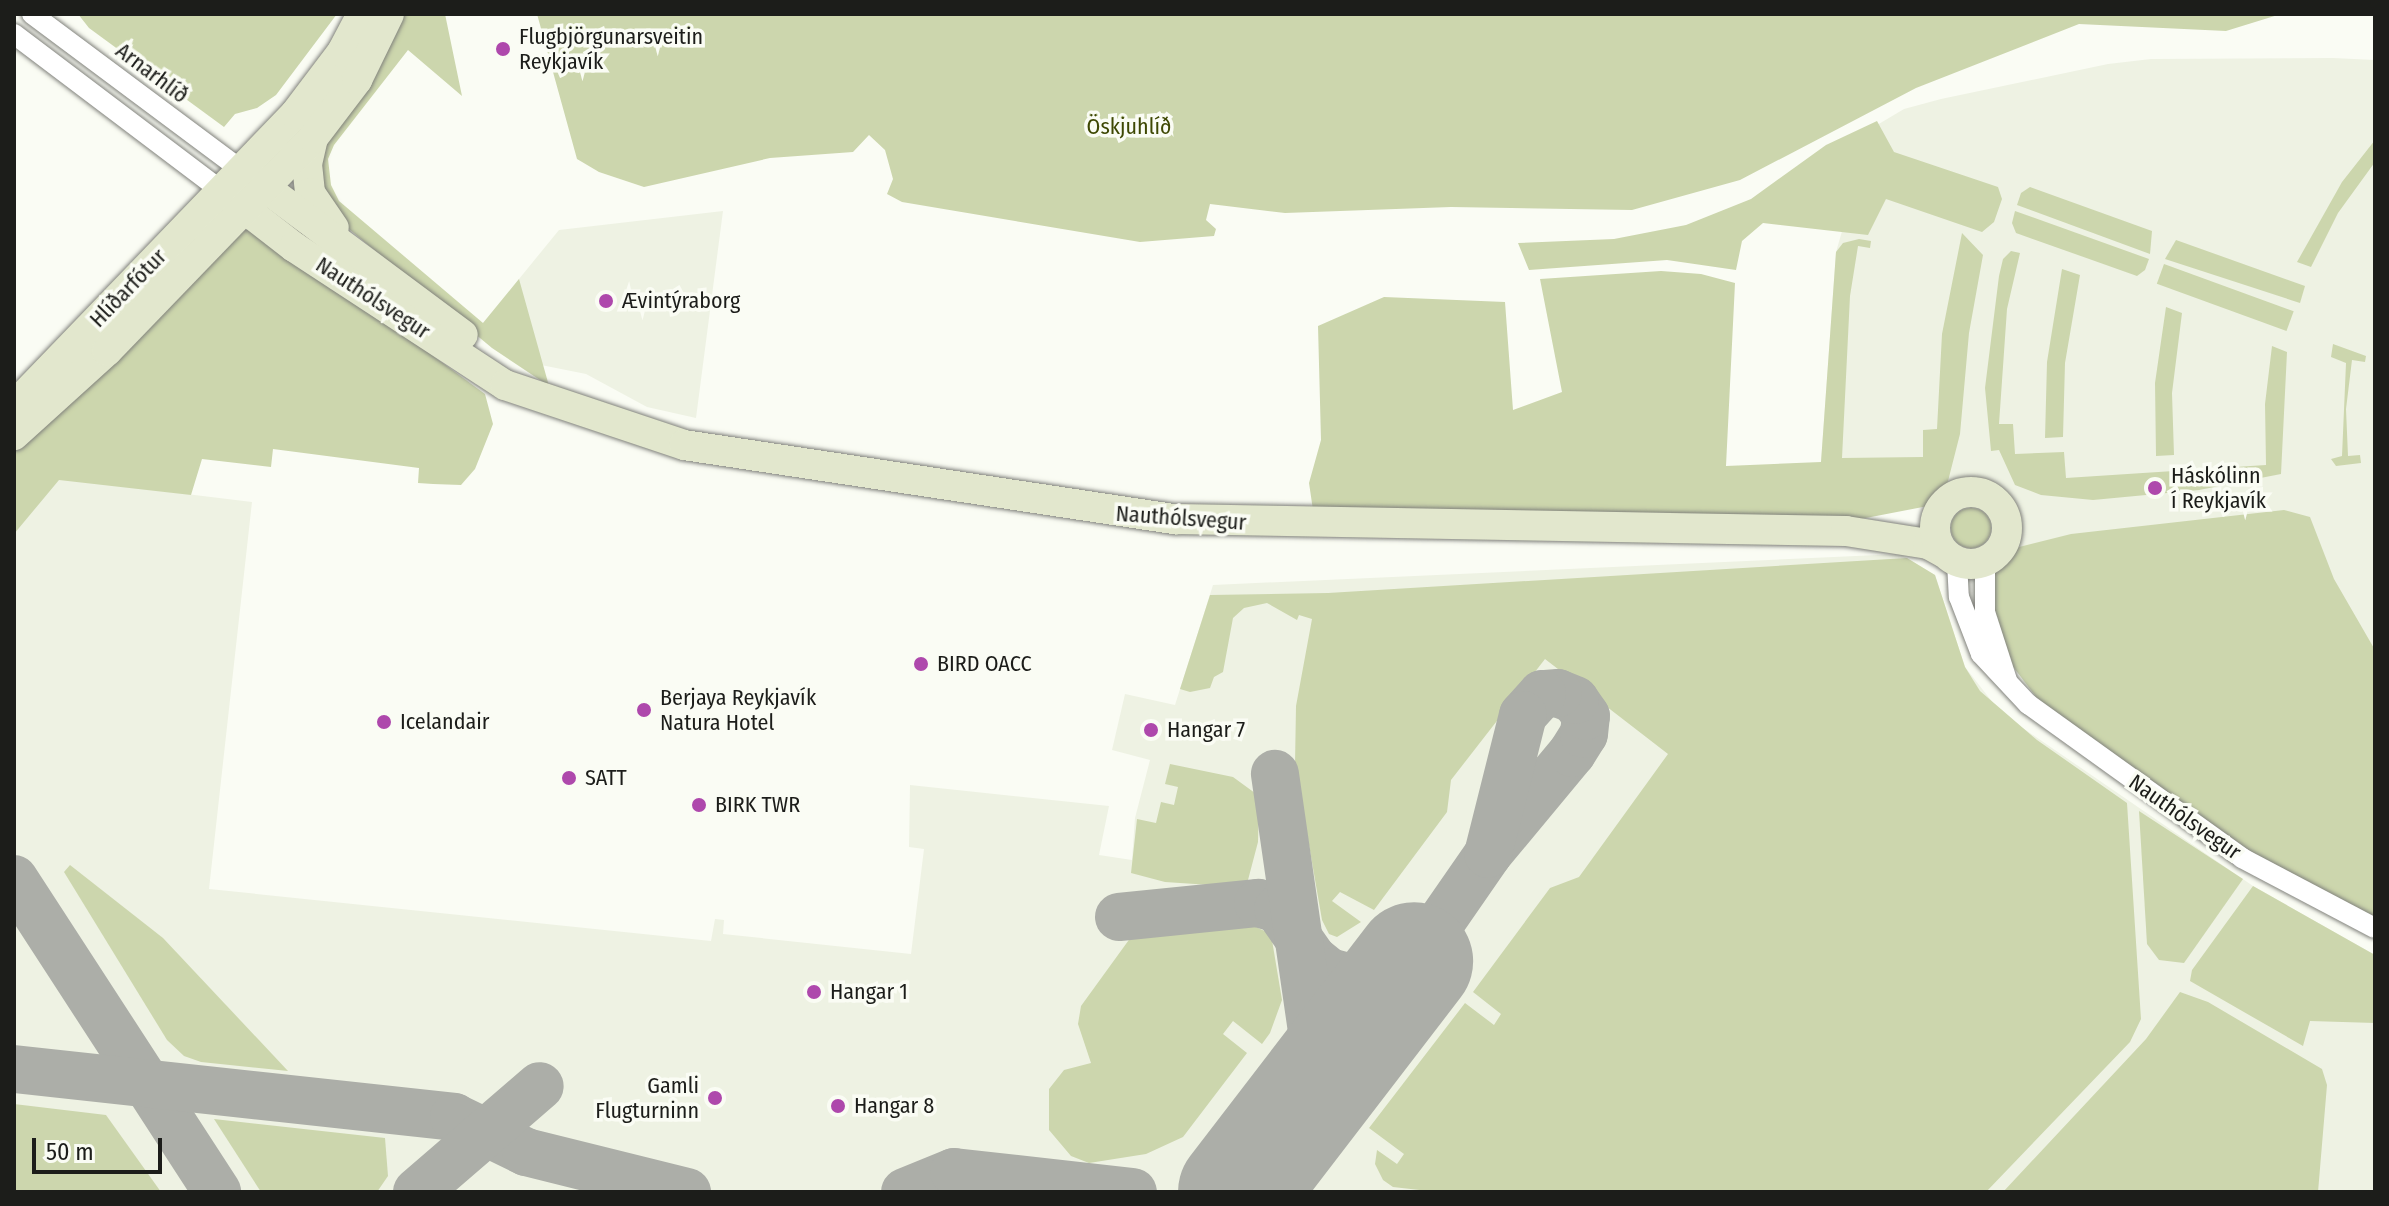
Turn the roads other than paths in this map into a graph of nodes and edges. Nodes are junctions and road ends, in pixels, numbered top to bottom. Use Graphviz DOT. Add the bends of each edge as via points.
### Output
graph roads {
  1 [pos="32,14"];
  2 [pos="362,14"];
  3 [pos="389,14"];
  4 [pos="14,34"];
  5 [pos="313,138"];
  6 [pos="244,190"];
  7 [pos="358,258"];
  8 [pos="530,393"];
  9 [pos="16,401"];
  10 [pos="14,435"];
  11 [pos="1939,510"];
  12 [pos="1846,531"];
  13 [pos="1962,559"];
  14 [pos="2008,684"];
  15 [pos="2375,928"];
  1 -- 6 [label="street, Arnarhlíð"];
  2 -- 6 [label="street" via="320,84"];
  3 -- 5 [label="street" via="357,80"];
  4 -- 6 [label="street"];
  5 -- 6 [label="street"];
  5 -- 7 [label="street" via="307,164 310,193"];
  6 -- 7 [label="street, Nauthólsvegur"];
  6 -- 8 [label="street, Nauthólsvegur" via="486,374"];
  6 -- 9 [label="street, Hlíðarfótur"];
  6 -- 10 [label="street, Hlíðarfótur" via="107,351"];
  7 -- 8 [label="street, Nauthólsvegur" via="507,367"];
  8 -- 12 [label="street, Nauthólsvegur" via="569,411 684,445 1113,513 1233,524"];
  11 -- 12 [label="street, Nauthólsvegur"];
  11 -- 13 [label="street" via="1935,532"];
  11 -- 13 [label="street" via="1963,492 1997,502 2004,512 2007,536"];
  12 -- 13 [label="street, Nauthólsvegur" via="1928,544"];
  13 -- 14 [label="street"];
  13 -- 14 [label="street, Nauthólsvegur" via="1959,597 1981,654"];
  14 -- 15 [label="street, Nauthólsvegur" via="2061,729 2242,858"];
}
